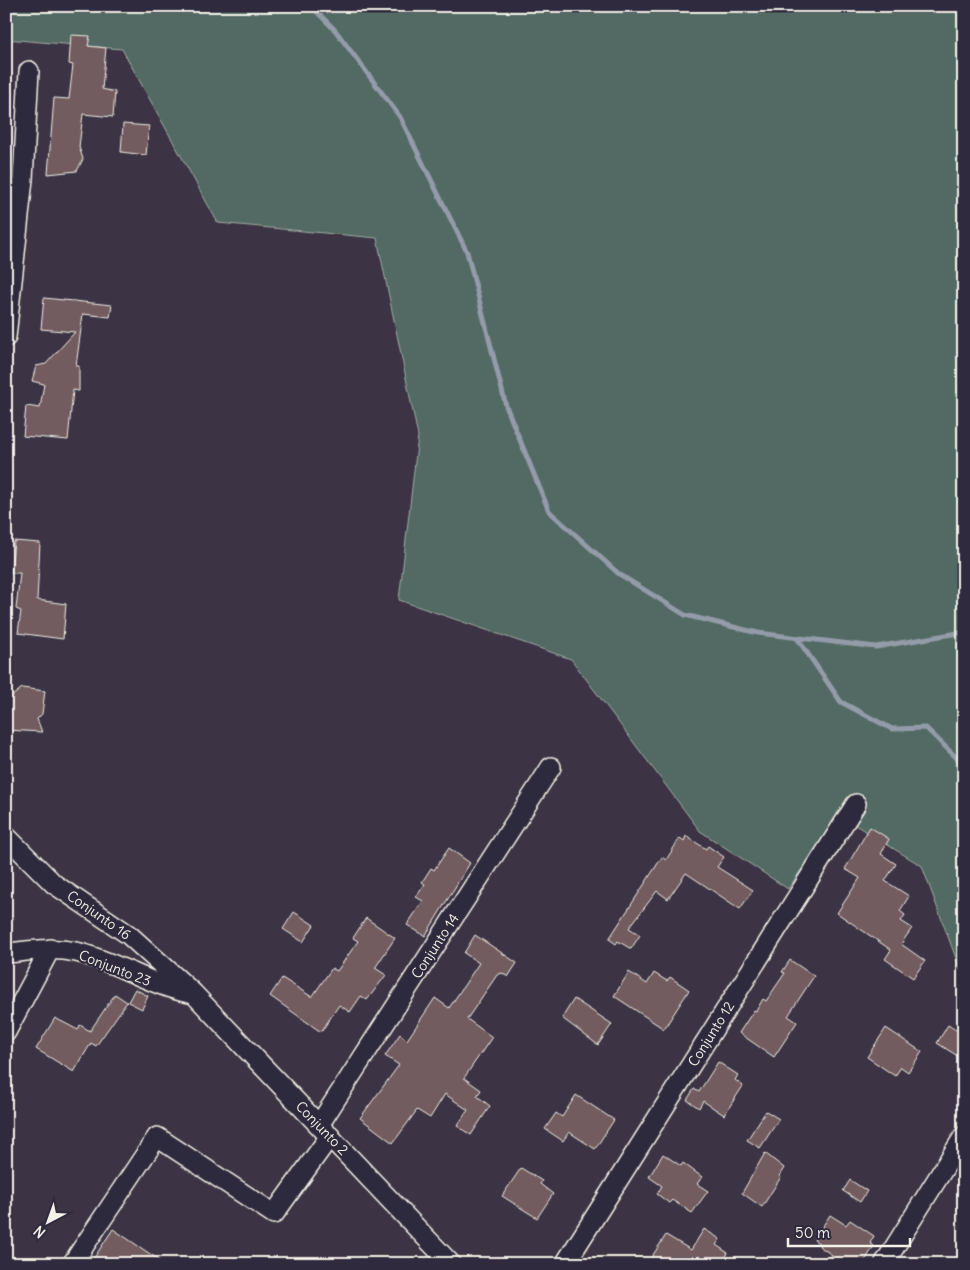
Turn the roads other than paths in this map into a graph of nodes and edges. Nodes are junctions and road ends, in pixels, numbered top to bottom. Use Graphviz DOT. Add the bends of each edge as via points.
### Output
graph roads {
  1 [pos="30,72"];
  2 [pos="9,296"];
  3 [pos="6,337"];
  4 [pos="551,767"];
  5 [pos="856,804"];
  6 [pos="6,836"];
  7 [pos="50,949"];
  8 [pos="6,953"];
  9 [pos="193,993"];
  10 [pos="6,1032"];
  11 [pos="325,1130"];
  12 [pos="964,1136"];
  13 [pos="72,1264"];
  14 [pos="451,1264"];
  15 [pos="565,1264"];
  16 [pos="884,1264"];
  1 -- 2 [label="street" via="23,179"];
  2 -- 3 [label="street"];
  4 -- 11 [label="street, Conjunto 14"];
  5 -- 15 [label="street, Conjunto 12"];
  6 -- 9 [label="street, Conjunto 16" via="54,884 129,935"];
  7 -- 8 [label="street, Conjunto 23"];
  7 -- 9 [label="street, Conjunto 23" via="77,952 151,982"];
  7 -- 10 [label="street"];
  9 -- 11 [label="street, Conjunto 2"];
  11 -- 13 [label="street, Conjunto 14" via="274,1214 157,1137"];
  11 -- 14 [label="street, Conjunto 2"];
  12 -- 16 [label="street"];
}
